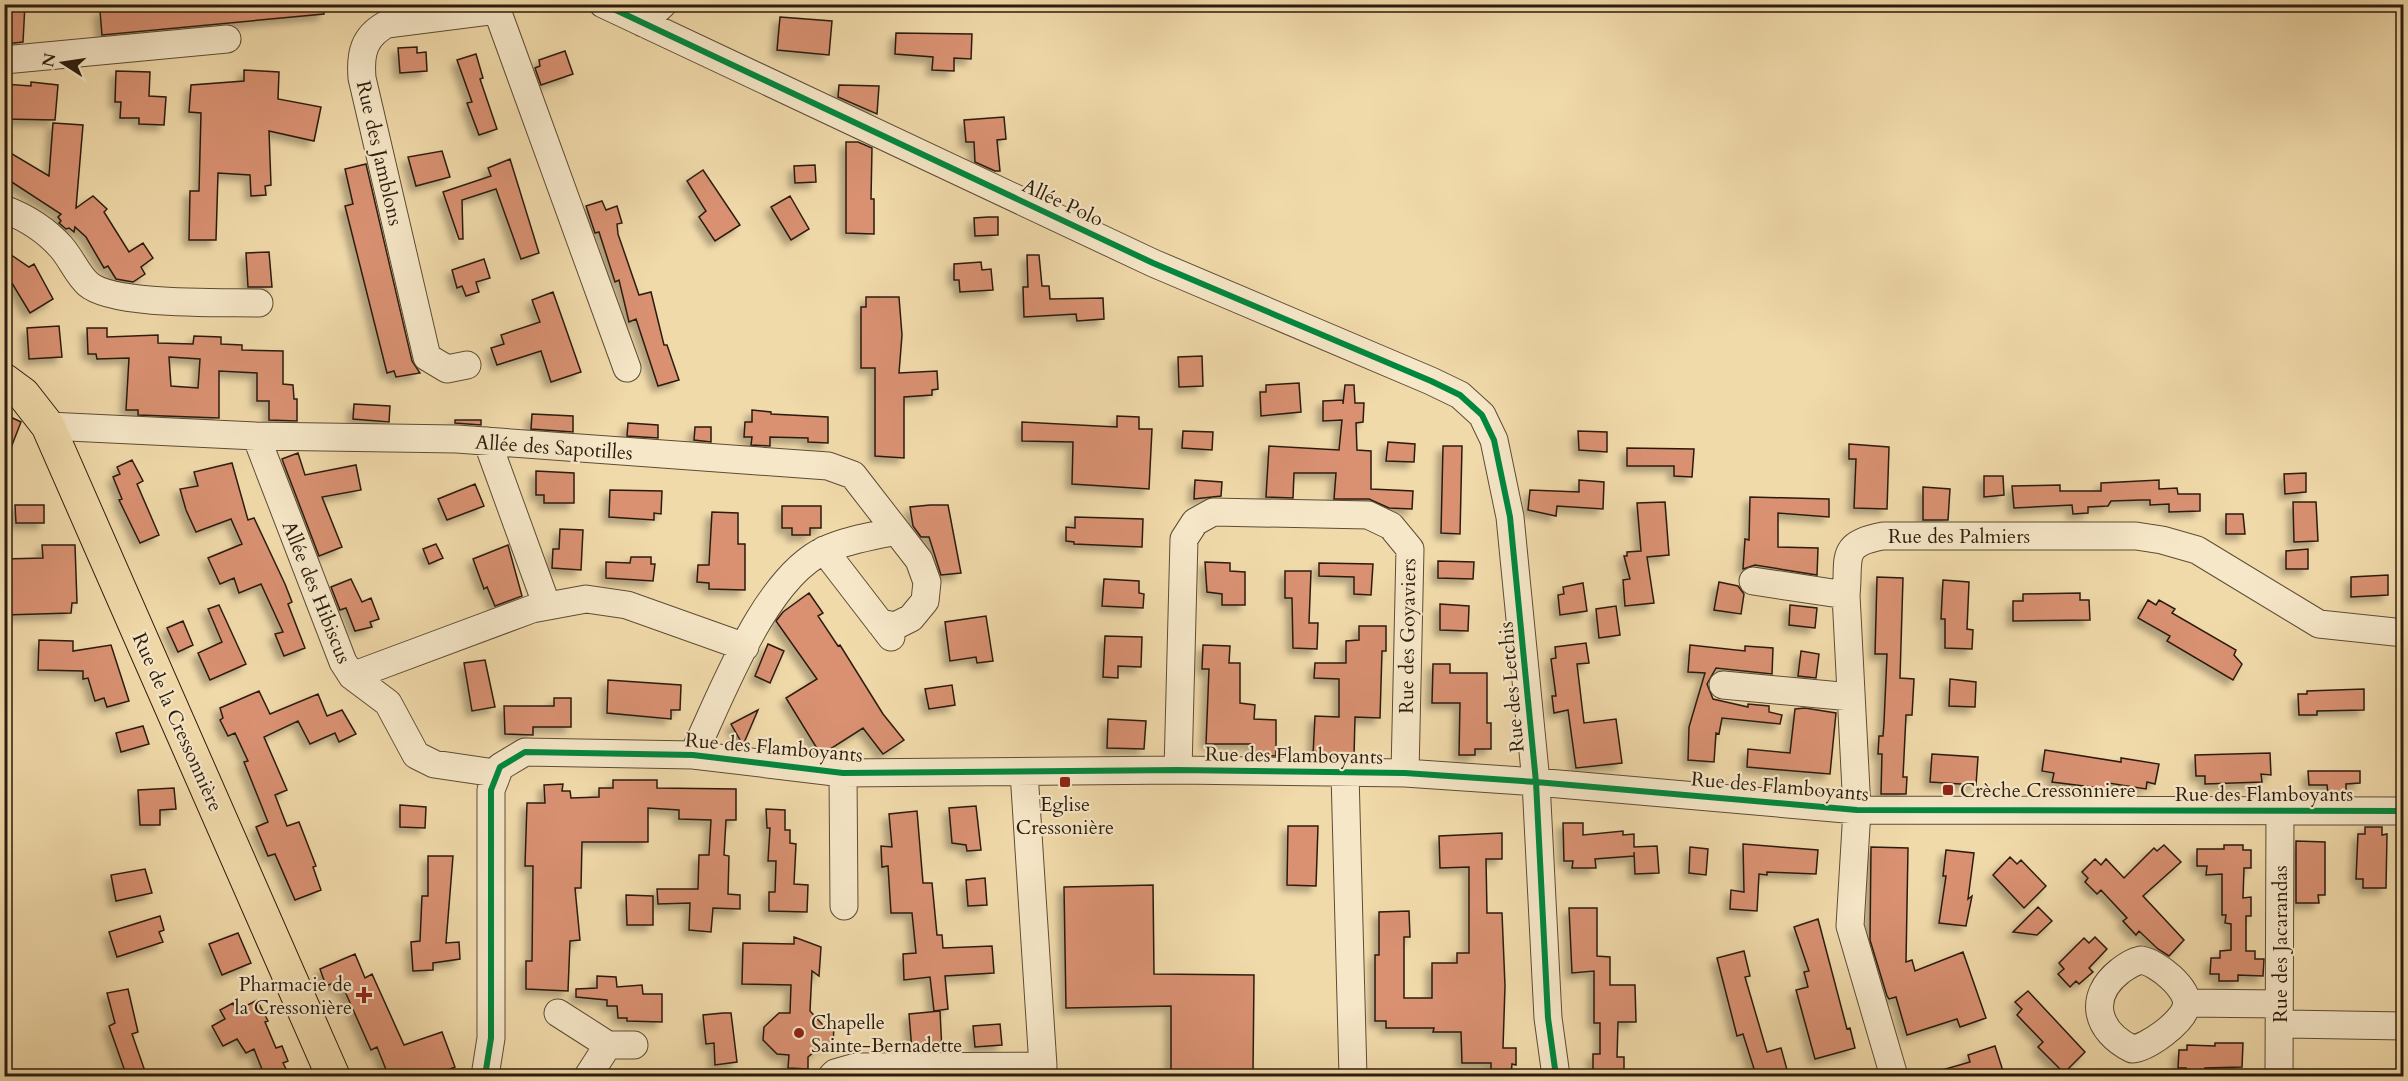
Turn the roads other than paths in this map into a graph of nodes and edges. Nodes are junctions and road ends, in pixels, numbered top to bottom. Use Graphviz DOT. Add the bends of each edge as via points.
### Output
graph roads {
  1 [pos="603,4"];
  2 [pos="663,4"];
  3 [pos="498,7"];
  4 [pos="643,23"];
  5 [pos="227,39"];
  6 [pos="4,60"];
  7 [pos="4,209"];
  8 [pos="260,303"];
  9 [pos="467,365"];
  10 [pos="627,368"];
  11 [pos="4,380"];
  12 [pos="48,426"];
  13 [pos="256,436"];
  14 [pos="1494,440"];
  15 [pos="487,441"];
  16 [pos="896,531"];
  17 [pos="824,550"];
  18 [pos="1753,581"];
  19 [pos="1846,595"];
  20 [pos="547,606"];
  21 [pos="880,623"];
  22 [pos="2403,633"];
  23 [pos="897,644"];
  24 [pos="745,646"];
  25 [pos="352,676"];
  26 [pos="1723,685"];
  27 [pos="1851,697"];
  28 [pos="693,754"];
  29 [pos="1178,770"];
  30 [pos="1024,772"];
  31 [pos="1345,772"];
  32 [pos="495,773"];
  33 [pos="843,773"];
  34 [pos="1405,774"];
  35 [pos="1536,782"];
  36 [pos="1857,810"];
  37 [pos="2280,811"];
  38 [pos="2403,811"];
  39 [pos="844,906"];
  40 [pos="2187,1003"];
  41 [pos="558,1013"];
  42 [pos="2279,1014"];
  43 [pos="2403,1026"];
  44 [pos="333,1077"];
  45 [pos="485,1077"];
  46 [pos="588,1077"];
  47 [pos="832,1077"];
  48 [pos="1353,1077"];
  49 [pos="1556,1077"];
  50 [pos="1894,1077"];
  51 [pos="2278,1077"];
  1 -- 4 [label="street, Allée Polo"];
  2 -- 4 [label="street"];
  3 -- 9 [label="street, Rue des Jamblons" via="387,24 366,41 360,61 427,357 447,369"];
  3 -- 10 [label="street, Rue des Jamblons"];
  4 -- 14 [label="street, Allée Polo" via="1154,263 1460,395 1482,415"];
  5 -- 6 [label="street"];
  7 -- 8 [label="street" via="41,228 61,246 88,284 103,293 131,298"];
  11 -- 12 [label="main road, Rue de la Cressonnière" via="23,394"];
  12 -- 13 [label="street, Allée des Sapotilles"];
  12 -- 44 [label="main road, Rue de la Cressonnière"];
  13 -- 15 [label="street, Allée des Sapotilles"];
  13 -- 25 [label="street, Allée des Hibiscus" via="343,662"];
  14 -- 35 [label="street, Rue des Letchis" via="1513,534"];
  15 -- 16 [label="street, Allée des Sapotilles" via="828,466 853,475"];
  15 -- 20 [label="street"];
  16 -- 17 [label="street"];
  16 -- 21 [label="street, Allée des Sapotilles" via="920,560 927,582 925,601 911,618 895,626"];
  17 -- 21 [label="street"];
  17 -- 24 [label="street" via="792,574 772,598"];
  18 -- 19 [label="street"];
  19 -- 22 [label="street, Rue des Palmiers" via="1846,559 1852,547 1865,539 2136,536 2197,550 2319,624"];
  19 -- 27 [label="street, Rue des Palmiers"];
  20 -- 24 [label="street" via="586,599 627,605"];
  20 -- 25 [label="street"];
  21 -- 23 [label="street"];
  24 -- 28 [label="street"];
  25 -- 32 [label="street, Allée des Hibiscus" via="388,703 416,755 434,764"];
  26 -- 27 [label="street"];
  27 -- 36 [label="street, Rue des Palmiers"];
  28 -- 32 [label="street, Rue des Flamboyants" via="525,752"];
  28 -- 33 [label="street, Rue des Flamboyants"];
  29 -- 30 [label="street, Rue des Flamboyants"];
  29 -- 31 [label="street, Rue des Flamboyants"];
  29 -- 34 [label="street, Rue des Goyaviers" via="1184,539 1195,522 1213,512 1368,515 1391,526 1410,549"];
  30 -- 33 [label="street, Rue des Flamboyants"];
  30 -- 47 [label="street" via="1041,1056 856,1067"];
  31 -- 34 [label="street, Rue des Flamboyants"];
  31 -- 48 [label="street"];
  32 -- 45 [label="street" via="491,790 491,1038"];
  33 -- 39 [label="street, Rue des Flamboyants"];
  34 -- 35 [label="street, Rue des Flamboyants"];
  35 -- 36 [label="street, Rue des Flamboyants"];
  35 -- 49 [label="street, Rue des Letchis" via="1548,1018"];
  36 -- 37 [label="street, Rue des Flamboyants"];
  36 -- 50 [label="street, Rue des Palmiers" via="1850,926"];
  37 -- 38 [label="street, Rue des Flamboyants"];
  37 -- 42 [label="street, Rue des Jacarandas"];
  40 -- 42 [label="street"];
  41 -- 46 [label="street" via="621,1045"];
  42 -- 43 [label="street"];
  42 -- 51 [label="street, Rue des Jacarandas"];
}
